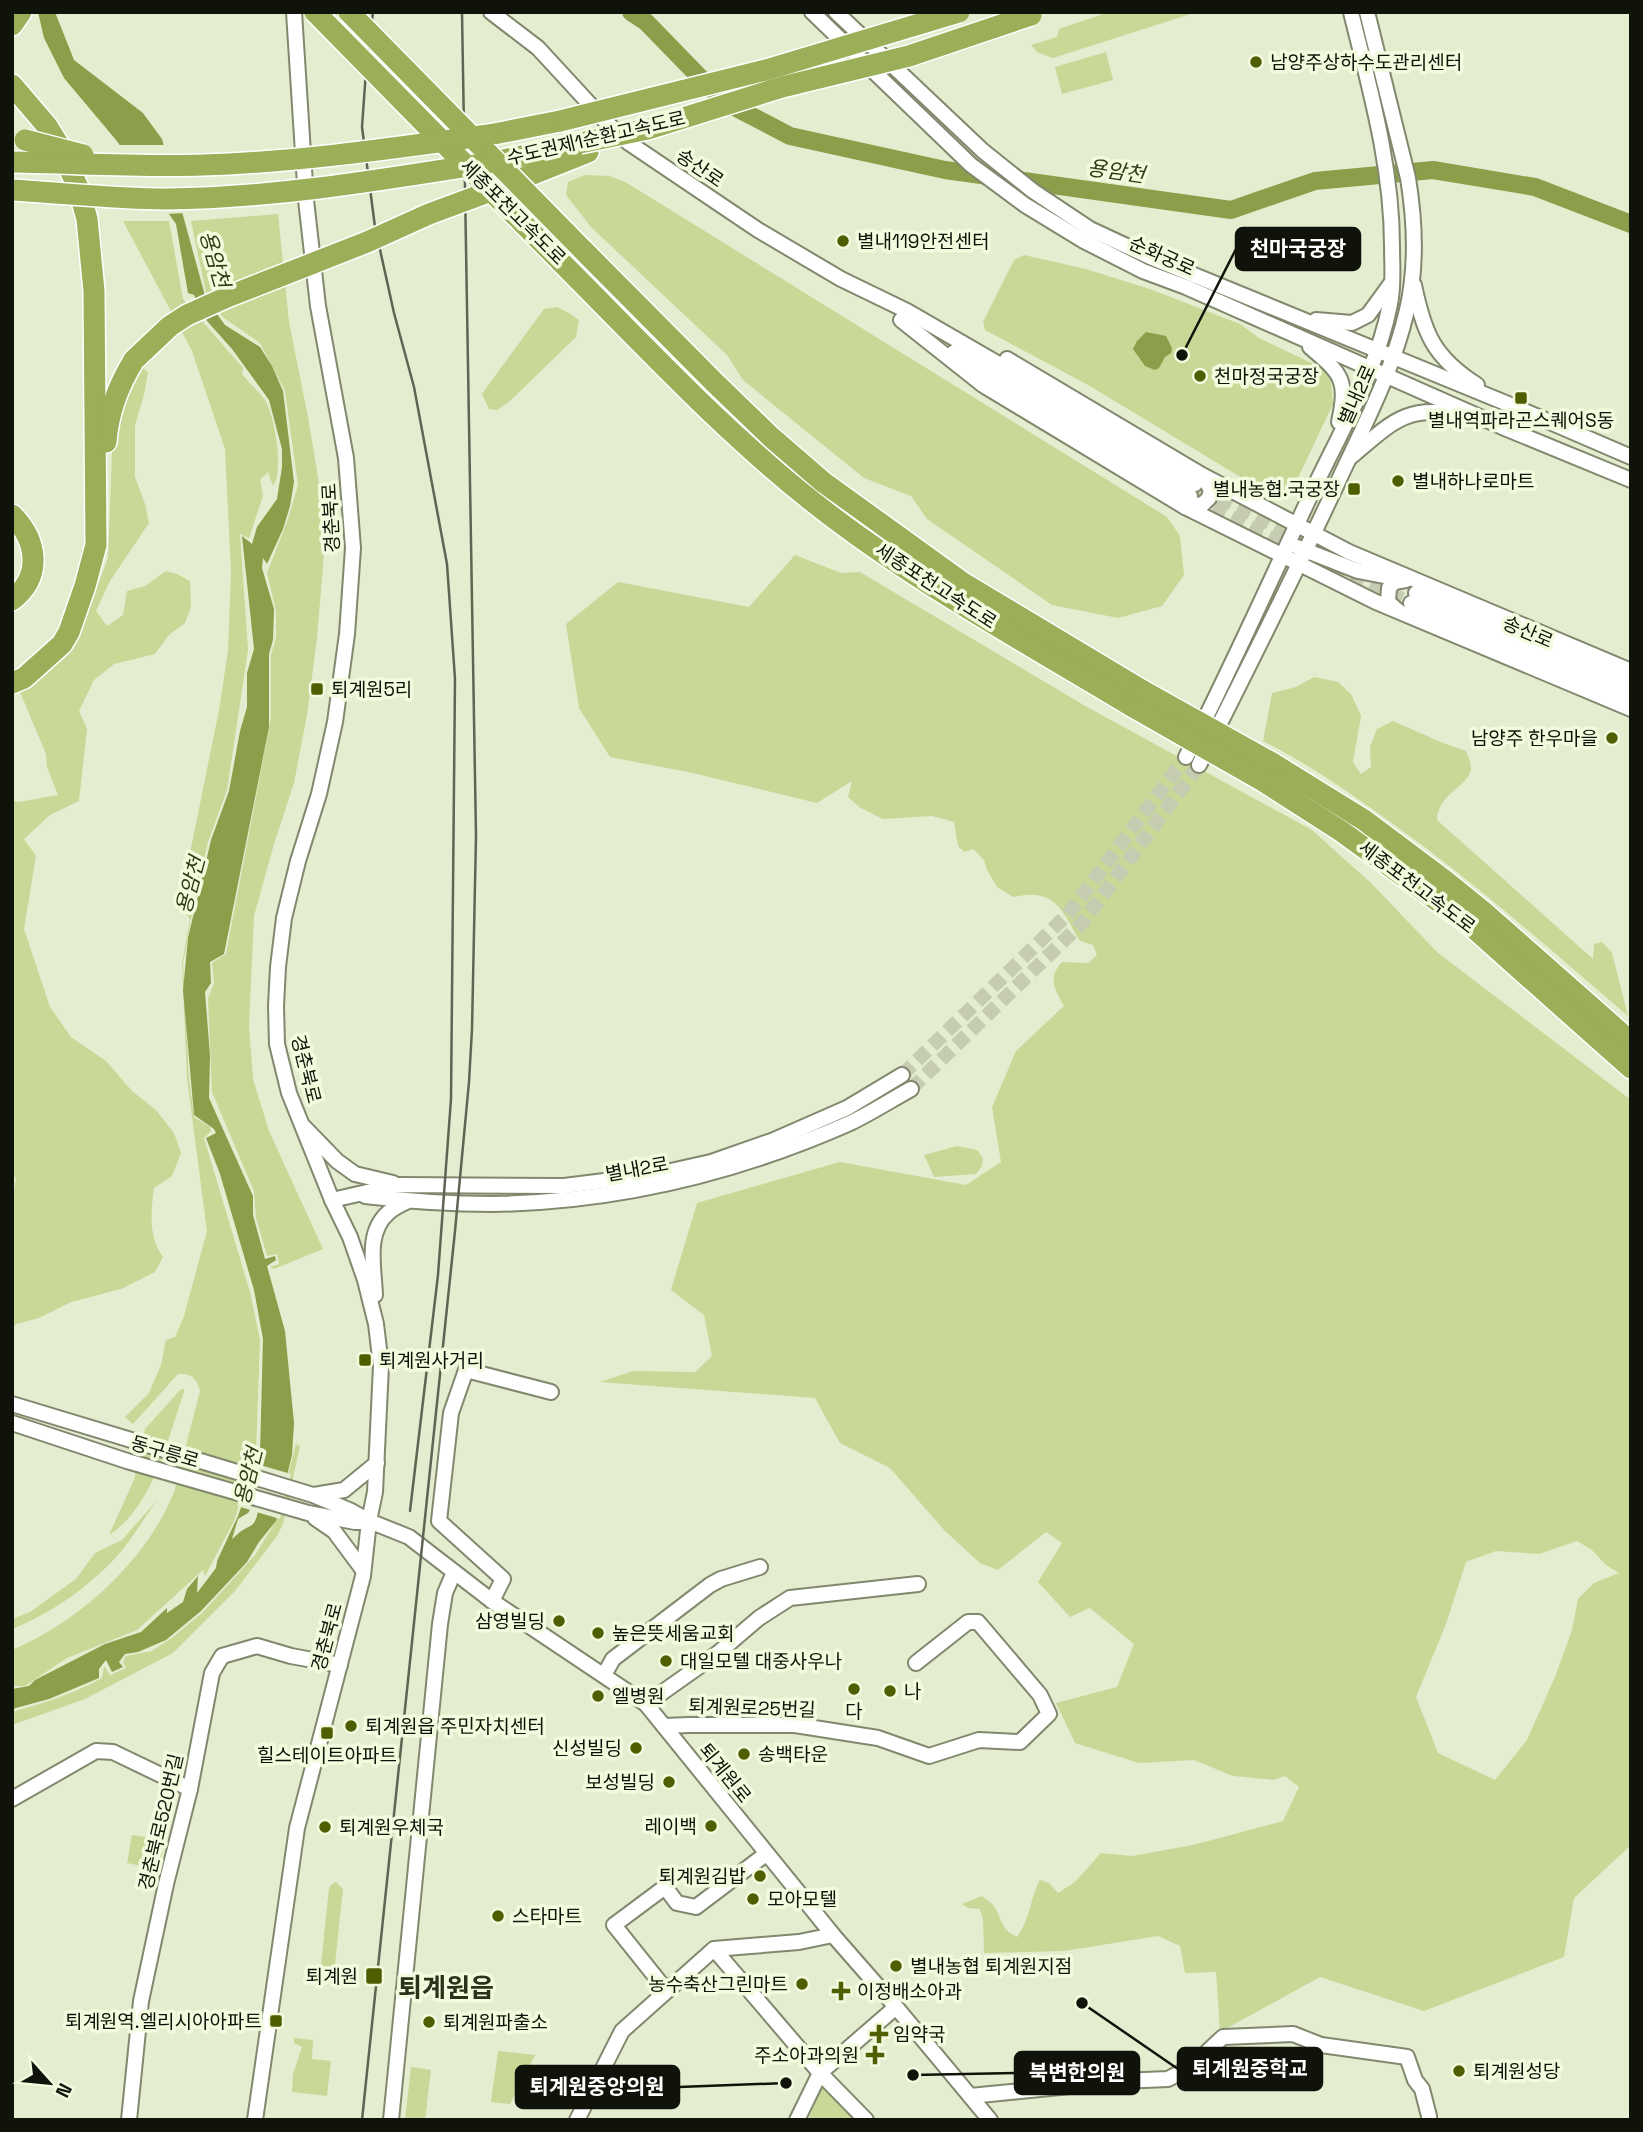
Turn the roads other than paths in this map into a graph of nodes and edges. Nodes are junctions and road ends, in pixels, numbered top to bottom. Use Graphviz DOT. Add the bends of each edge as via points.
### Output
graph roads {
  1 [pos="21,12"];
  2 [pos="294,12"];
  3 [pos="315,12"];
  4 [pos="349,12"];
  5 [pos="491,12"];
  6 [pos="812,12"];
  7 [pos="836,12"];
  8 [pos="959,12"];
  9 [pos="1351,12"];
  10 [pos="1367,12"];
  11 [pos="1037,14"];
  12 [pos="12,25"];
  13 [pos="12,85"];
  14 [pos="1384,111"];
  15 [pos="12,136"];
  16 [pos="584,148"];
  17 [pos="12,162"];
  18 [pos="119,164"];
  19 [pos="12,190"];
  20 [pos="1411,273"];
  21 [pos="1393,281"];
  22 [pos="904,315"];
  23 [pos="1303,319"];
  24 [pos="1299,337"];
  25 [pos="1377,350"];
  26 [pos="1393,357"];
  27 [pos="1370,368"];
  28 [pos="1387,376"];
  29 [pos="1504,402"];
  30 [pos="1497,424"];
  31 [pos="1333,448"];
  32 [pos="1631,457"];
  33 [pos="1348,460"];
  34 [pos="1631,480"];
  35 [pos="1193,491"];
  36 [pos="12,515"];
  37 [pos="1296,525"];
  38 [pos="1314,534"];
  39 [pos="96,545"];
  40 [pos="1285,550"];
  41 [pos="1306,551"];
  42 [pos="1300,565"];
  43 [pos="85,586"];
  44 [pos="1408,594"];
  45 [pos="12,600"];
  46 [pos="12,670"];
  47 [pos="1631,671"];
  48 [pos="12,683"];
  49 [pos="1631,685"];
  50 [pos="1631,697"];
  51 [pos="1139,699"];
  52 [pos="1631,709"];
  53 [pos="1186,757"];
  54 [pos="1199,765"];
  55 [pos="1268,772"];
  56 [pos="1631,1042"];
  57 [pos="1631,1068"];
  58 [pos="902,1075"];
  59 [pos="911,1089"];
  60 [pos="300,1122"];
  61 [pos="398,1185"];
  62 [pos="353,1196"];
  63 [pos="332,1200"];
  64 [pos="408,1201"];
  65 [pos="376,1324"];
  66 [pos="551,1392"];
  67 [pos="12,1404"];
  68 [pos="12,1423"];
  69 [pos="377,1463"];
  70 [pos="313,1495"];
  71 [pos="308,1513"];
  72 [pos="342,1520"];
  73 [pos="369,1521"];
  74 [pos="760,1567"];
  75 [pos="363,1570"];
  76 [pos="454,1572"];
  77 [pos="918,1584"];
  78 [pos="492,1601"];
  79 [pos="916,1663"];
  80 [pos="340,1665"];
  81 [pos="604,1675"];
  82 [pos="646,1704"];
  83 [pos="664,1726"];
  84 [pos="190,1789"];
  85 [pos="12,1799"];
  86 [pos="766,1854"];
  87 [pos="833,1936"];
  88 [pos="714,1949"];
  89 [pos="667,1990"];
  90 [pos="897,2007"];
  91 [pos="820,2073"];
  92 [pos="970,2096"];
  93 [pos="129,2120"];
  94 [pos="255,2120"];
  95 [pos="391,2120"];
  96 [pos="577,2120"];
  97 [pos="797,2120"];
  98 [pos="866,2120"];
  99 [pos="990,2120"];
  100 [pos="1429,2120"];
  1 -- 12 [label="highway"];
  2 -- 60 [label="street, 경춘북로" via="306,200 318,306 346,458 353,548 335,722 287,906 278,967 277,1044"];
  3 -- 51 [label="highway, 세종포천고속도로, bridge" via="694,395 781,476 895,563"];
  4 -- 51 [label="highway, 세종포천고속도로, bridge" via="771,437 823,482 963,583"];
  5 -- 22 [label="street, 송산로" via="538,48 629,143 758,230"];
  6 -- 24 [label="street, 순화궁로" via="971,165 1024,205 1143,271"];
  7 -- 23 [label="street, 순화궁로" via="982,151 1090,229"];
  8 -- 18 [label="highway, 수도권제1순환고속도로, bridge" via="766,70 489,135 242,163"];
  9 -- 14 [label="street, 별내2로"];
  10 -- 14 [label="street, 별내2로"];
  11 -- 16 [label="highway, 수도권제1순환고속도로, bridge" via="909,56 782,88"];
  13 -- 39 [label="highway" via="60,147 87,219 94,291"];
  14 -- 20 [label="street, 별내2로" via="1408,178"];
  14 -- 21 [label="street, 별내2로"];
  15 -- 18 [label="highway, bridge"];
  16 -- 19 [label="highway, 수도권제1순환고속도로, bridge" via="358,184 241,195 166,199"];
  16 -- 39 [label="highway, bridge" via="228,297 170,326 134,360 113,402"];
  17 -- 18 [label="highway, 수도권제1순환고속도로, bridge"];
  20 -- 26 [label="street, 별내2로" via="1408,309"];
  20 -- 29 [label="street" via="1428,337 1442,358"];
  21 -- 23 [label="street" via="1368,316 1352,323"];
  21 -- 25 [label="street, 별내2로"];
  22 -- 35 [label="street" via="1022,367"];
  22 -- 35 [label="street" via="984,385"];
  23 -- 25 [label="street, 순화궁로"];
  24 -- 27 [label="street, 순화궁로"];
  24 -- 31 [label="street" via="1341,380 1344,398"];
  25 -- 26 [label="street, 순화궁로"];
  25 -- 27 [label="street, 별내2로"];
  26 -- 28 [label="street, 별내2로"];
  26 -- 29 [label="street, 순화궁로"];
  27 -- 28 [label="street, 순화궁로"];
  27 -- 31 [label="street, 별내2로"];
  28 -- 30 [label="street, 순화궁로"];
  28 -- 33 [label="street, 별내2로"];
  29 -- 32 [label="street, 순화궁로"];
  30 -- 33 [label="street" via="1446,412 1420,412 1396,421"];
  30 -- 34 [label="street, 순화궁로"];
  31 -- 37 [label="street, 별내2로"];
  33 -- 38 [label="street, 별내2로"];
  35 -- 37 [label="street"];
  35 -- 40 [label="street"];
  36 -- 45 [label="highway" via="33,551 30,578"];
  37 -- 38 [label="street"];
  37 -- 40 [label="street, 별내2로"];
  38 -- 41 [label="street, 별내2로"];
  38 -- 44 [label="street"];
  39 -- 43 [label="highway"];
  40 -- 41 [label="street"];
  40 -- 42 [label="street"];
  40 -- 53 [label="street, 별내2로"];
  41 -- 42 [label="street, 별내2로"];
  41 -- 44 [label="street"];
  42 -- 44 [label="street"];
  42 -- 54 [label="street, 별내2로"];
  43 -- 46 [label="highway" via="64,625"];
  43 -- 48 [label="highway" via="62,644"];
  44 -- 47 [label="street"];
  44 -- 49 [label="street, 송산로"];
  44 -- 50 [label="street, 송산로"];
  44 -- 52 [label="street"];
  51 -- 55 [label="highway, 세종포천고속도로, bridge"];
  55 -- 56 [label="highway, 세종포천고속도로" via="1364,820 1486,914"];
  55 -- 57 [label="highway, 세종포천고속도로" via="1468,923"];
  58 -- 61 [label="street, 별내2로" via="848,1108 774,1140 711,1162 653,1175 564,1186"];
  59 -- 64 [label="street, 별내2로" via="852,1122 777,1153 654,1187 563,1200 492,1204"];
  60 -- 61 [label="street" via="355,1174"];
  60 -- 63 [label="street, 경춘북로"];
  61 -- 62 [label="street, 별내2로"];
  62 -- 63 [label="street, 별내2로"];
  62 -- 64 [label="street, 별내2로"];
  63 -- 65 [label="street, 경춘북로" via="350,1237"];
  64 -- 65 [label="street" via="389,1211 372,1239"];
  65 -- 69 [label="street, 경춘북로" via="381,1366"];
  66 -- 78 [label="street" via="467,1370 452,1413 439,1521 503,1579"];
  67 -- 70 [label="street, 동구릉로"];
  68 -- 71 [label="street, 동구릉로"];
  69 -- 70 [label="street" via="344,1490"];
  69 -- 73 [label="street, 경춘북로"];
  70 -- 72 [label="street, 퇴계원로"];
  71 -- 72 [label="street, 퇴계원로"];
  72 -- 73 [label="street, 퇴계원로"];
  72 -- 75 [label="street"];
  73 -- 75 [label="street, 경춘북로"];
  73 -- 76 [label="street, 퇴계원로" via="409,1537"];
  74 -- 81 [label="street" via="710,1585 613,1659"];
  75 -- 80 [label="street, 경춘북로"];
  76 -- 78 [label="street, 퇴계원로"];
  76 -- 95 [label="street" via="440,1624"];
  77 -- 82 [label="street" via="790,1598"];
  78 -- 81 [label="street, 퇴계원로"];
  79 -- 83 [label="street, 퇴계원로25번길" via="968,1622 978,1622 1041,1695 1049,1714 1020,1742 979,1740 929,1756 878,1738 795,1725"];
  80 -- 84 [label="street, 경춘북로520번길" via="257,1646 222,1656 212,1673"];
  80 -- 94 [label="street, 경춘북로" via="297,1828"];
  81 -- 82 [label="street, 퇴계원로"];
  82 -- 83 [label="street, 퇴계원로"];
  83 -- 86 [label="street, 퇴계원로"];
  84 -- 85 [label="street" via="131,1759 96,1751"];
  84 -- 93 [label="street, 경춘북로520번길" via="141,2001"];
  86 -- 87 [label="street, 퇴계원로"];
  86 -- 89 [label="street" via="696,1907 677,1903 665,1887 614,1925"];
  87 -- 88 [label="street"];
  87 -- 90 [label="street, 퇴계원로"];
  88 -- 89 [label="street"];
  88 -- 91 [label="street"];
  89 -- 96 [label="street" via="622,2031"];
  90 -- 91 [label="street"];
  90 -- 92 [label="street, 퇴계원로"];
  91 -- 97 [label="street"];
  91 -- 98 [label="street"];
  92 -- 99 [label="street, 퇴계원로"];
  92 -- 100 [label="street" via="1168,2078 1191,2067 1223,2038 1293,2034 1321,2045 1407,2057 1422,2089"];
}
